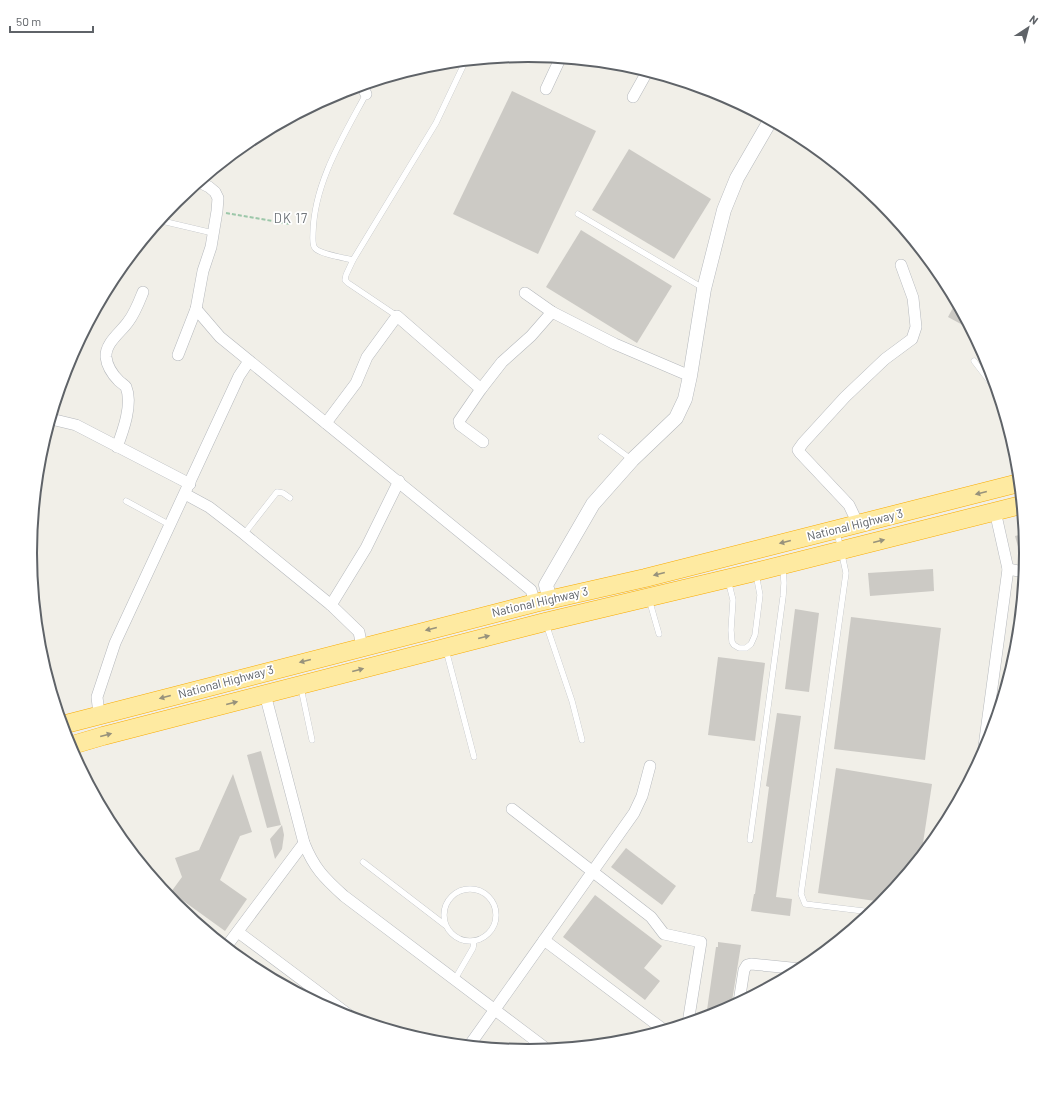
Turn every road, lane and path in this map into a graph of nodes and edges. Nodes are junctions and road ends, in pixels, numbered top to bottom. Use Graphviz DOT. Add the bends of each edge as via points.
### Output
graph roads {
  1 [pos="558,64"];
  2 [pos="462,67"];
  3 [pos="644,77"];
  4 [pos="546,89"];
  5 [pos="363,91"];
  6 [pos="633,97"];
  7 [pos="768,125"];
  8 [pos="204,184"];
  9 [pos="217,211"];
  10 [pos="578,214"];
  11 [pos="166,222"];
  12 [pos="290,224"];
  13 [pos="213,233"];
  14 [pos="353,260"];
  15 [pos="901,265"];
  16 [pos="704,289"];
  17 [pos="143,292"];
  18 [pos="525,293"];
  19 [pos="196,309"];
  20 [pos="552,312"];
  21 [pos="397,316"];
  22 [pos="178,355"];
  23 [pos="248,361"];
  24 [pos="974,361"];
  25 [pos="690,376"];
  26 [pos="986,376"];
  27 [pos="481,389"];
  28 [pos="56,420"];
  29 [pos="326,423"];
  30 [pos="601,436"];
  31 [pos="483,442"];
  32 [pos="117,446"];
  33 [pos="632,460"];
  34 [pos="399,481"];
  35 [pos="1014,485"];
  36 [pos="187,489"];
  37 [pos="290,498"];
  38 [pos="126,501"];
  39 [pos="1017,506"];
  40 [pos="995,511"];
  41 [pos="858,524"];
  42 [pos="170,525"];
  43 [pos="836,529"];
  44 [pos="244,534"];
  45 [pos="841,551"];
  46 [pos="782,565"];
  47 [pos="1008,569"];
  48 [pos="1018,571"];
  49 [pos="755,572"];
  50 [pos="727,579"];
  51 [pos="541,594"];
  52 [pos="649,597"];
  53 [pos="331,605"];
  54 [pos="545,622"];
  55 [pos="659,634"];
  56 [pos="362,647"];
  57 [pos="445,647"];
  58 [pos="300,686"];
  59 [pos="265,694"];
  60 [pos="99,714"];
  61 [pos="68,723"];
  62 [pos="986,729"];
  63 [pos="312,740"];
  64 [pos="582,740"];
  65 [pos="75,744"];
  66 [pos="474,757"];
  67 [pos="650,766"];
  68 [pos="512,809"];
  69 [pos="750,840"];
  70 [pos="304,843"];
  71 [pos="363,862"];
  72 [pos="593,871"];
  73 [pos="864,911"];
  74 [pos="445,925"];
  75 [pos="238,932"];
  76 [pos="544,940"];
  77 [pos="474,941"];
  78 [pos="229,943"];
  79 [pos="790,969"];
  80 [pos="455,979"];
  81 [pos="740,996"];
  82 [pos="336,1005"];
  83 [pos="495,1009"];
  84 [pos="689,1017"];
  85 [pos="659,1027"];
  86 [pos="473,1041"];
  87 [pos="540,1044"];
  1 -- 4 [label="street"];
  2 -- 14 [label="lane" via="436,123"];
  3 -- 6 [label="street"];
  5 -- 14 [label="lane" via="326,175 316,205 313,230 315,249"];
  7 -- 16 [label="street" via="738,178 724,210"];
  8 -- 9 [label="street" via="215,192 218,198"];
  9 -- 12 [label="path"];
  9 -- 13 [label="street"];
  10 -- 16 [label="lane"];
  11 -- 13 [label="lane"];
  13 -- 19 [label="street" via="212,247 203,271"];
  14 -- 21 [label="lane" via="345,280"];
  15 -- 41 [label="street" via="913,298 916,326 912,339 885,359 851,392 798,450 849,505"];
  16 -- 25 [label="street"];
  17 -- 32 [label="street" via="136,310 111,343 106,356 118,380 126,386 128,400 125,425"];
  18 -- 20 [label="street"];
  19 -- 22 [label="street"];
  19 -- 23 [label="street" via="220,337"];
  20 -- 25 [label="street" via="615,344"];
  20 -- 27 [label="street" via="531,336 502,362"];
  21 -- 27 [label="street"];
  21 -- 29 [label="street" via="368,357 356,383"];
  23 -- 29 [label="street"];
  23 -- 36 [label="street"];
  24 -- 26 [label="lane"];
  25 -- 33 [label="street" via="685,399 676,418"];
  27 -- 31 [label="street" via="459,421 460,425"];
  28 -- 32 [label="street" via="76,426"];
  29 -- 34 [label="street"];
  30 -- 33 [label="lane"];
  32 -- 36 [label="street"];
  33 -- 51 [label="street" via="593,504"];
  34 -- 51 [label="street"];
  34 -- 53 [label="street" via="366,548"];
  35 -- 41 [label="highway, National Highway 3, one-way"];
  36 -- 42 [label="street"];
  36 -- 44 [label="street"];
  37 -- 44 [label="lane" via="277,492"];
  38 -- 42 [label="lane"];
  39 -- 40 [label="highway, National Highway 3"];
  45 -- 40 [label="highway, National Highway 3, one-way"];
  40 -- 47 [label="street"];
  41 -- 43 [label="highway, National Highway 3"];
  42 -- 60 [label="street" via="115,643 97,697"];
  43 -- 45 [label="lane"];
  43 -- 51 [label="highway, National Highway 3, one-way" via="653,576"];
  44 -- 53 [label="street"];
  45 -- 46 [label="highway, National Highway 3"];
  45 -- 73 [label="lane" via="846,573 801,894 805,904"];
  46 -- 49 [label="highway, National Highway 3"];
  46 -- 69 [label="lane" via="783,597"];
  47 -- 48 [label="street"];
  47 -- 62 [label="street"];
  49 -- 50 [label="highway, National Highway 3"];
  49 -- 50 [label="lane" via="760,595 755,635 746,648 739,648 732,642 733,600"];
  50 -- 52 [label="highway, National Highway 3"];
  51 -- 56 [label="highway, National Highway 3, one-way"];
  52 -- 54 [label="highway, National Highway 3"];
  52 -- 55 [label="lane"];
  53 -- 56 [label="street" via="359,632"];
  57 -- 54 [label="highway, National Highway 3, one-way"];
  54 -- 64 [label="lane" via="572,701"];
  56 -- 60 [label="highway, National Highway 3, one-way"];
  58 -- 57 [label="highway, National Highway 3, one-way"];
  57 -- 66 [label="lane"];
  58 -- 59 [label="highway, National Highway 3"];
  58 -- 63 [label="lane"];
  65 -- 59 [label="highway, National Highway 3, one-way"];
  59 -- 70 [label="street"];
  60 -- 61 [label="highway, National Highway 3"];
  67 -- 72 [label="street" via="642,796 634,813"];
  68 -- 72 [label="street"];
  70 -- 75 [label="street"];
  70 -- 80 [label="street" via="318,870 330,884"];
  71 -- 74 [label="lane"];
  72 -- 76 [label="street"];
  72 -- 84 [label="street" via="651,917 664,934 700,942"];
  74 -- 77 [label="lane" via="452,935 462,941"];
  74 -- 77 [label="lane" via="443,913 446,902 454,893 465,889 477,889 488,895 496,911 493,928 485,937"];
  75 -- 78 [label="street"];
  75 -- 82 [label="street"];
  76 -- 83 [label="street"];
  76 -- 85 [label="street"];
  77 -- 80 [label="lane" via="473,948"];
  79 -- 81 [label="street" via="747,965"];
  80 -- 83 [label="street"];
  83 -- 86 [label="street"];
  83 -- 87 [label="street"];
}
